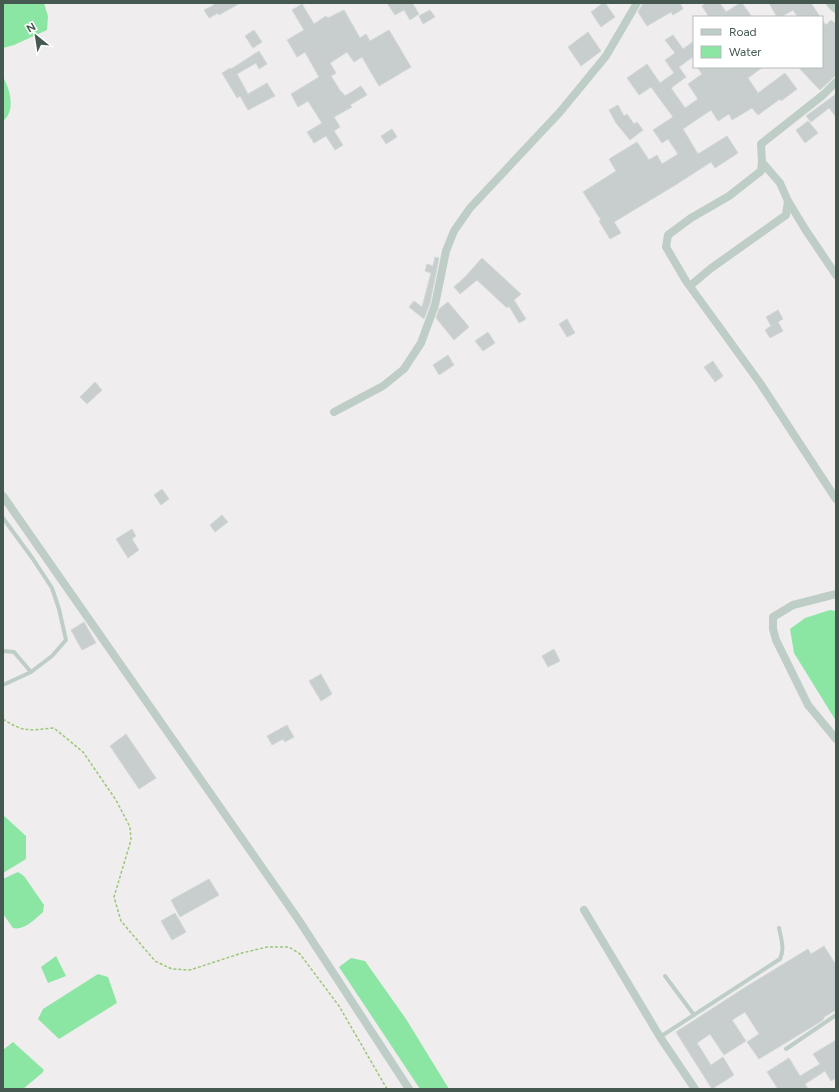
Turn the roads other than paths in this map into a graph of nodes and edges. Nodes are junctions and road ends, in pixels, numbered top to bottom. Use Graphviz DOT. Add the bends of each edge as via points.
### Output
graph roads {
  1 [pos="637,3"];
  2 [pos="831,3"];
  3 [pos="836,8"];
  4 [pos="836,82"];
  5 [pos="762,162"];
  6 [pos="788,201"];
  7 [pos="836,275"];
  8 [pos="690,286"];
  9 [pos="334,412"];
  10 [pos="3,496"];
  11 [pos="836,499"];
  12 [pos="3,518"];
  13 [pos="836,594"];
  14 [pos="3,651"];
  15 [pos="31,672"];
  16 [pos="3,685"];
  17 [pos="836,739"];
  18 [pos="584,910"];
  19 [pos="778,928"];
  20 [pos="665,976"];
  21 [pos="694,1015"];
  22 [pos="836,1015"];
  23 [pos="660,1037"];
  24 [pos="786,1050"];
  25 [pos="409,1089"];
  26 [pos="695,1089"];
  1 -- 9 [label="street" via="606,56 560,112 470,208 454,231 446,251 435,305 421,343 404,369 383,386"];
  2 -- 3 [label="street"];
  4 -- 5 [label="street" via="761,144"];
  5 -- 6 [label="street" via="780,183"];
  5 -- 8 [label="street" via="761,171 729,196 668,235 666,247"];
  6 -- 7 [label="street"];
  6 -- 8 [label="street" via="786,215"];
  8 -- 11 [label="street" via="760,383"];
  10 -- 25 [label="street" via="298,919"];
  12 -- 15 [label="lane" via="52,588 66,640 52,656"];
  13 -- 17 [label="street" via="793,605 773,617 773,629 808,705"];
  14 -- 15 [label="lane" via="14,652"];
  15 -- 16 [label="lane"];
  18 -- 23 [label="street"];
  19 -- 21 [label="lane" via="783,948 780,958"];
  20 -- 21 [label="lane"];
  21 -- 23 [label="lane"];
  22 -- 24 [label="lane"];
  23 -- 26 [label="street"];
}
